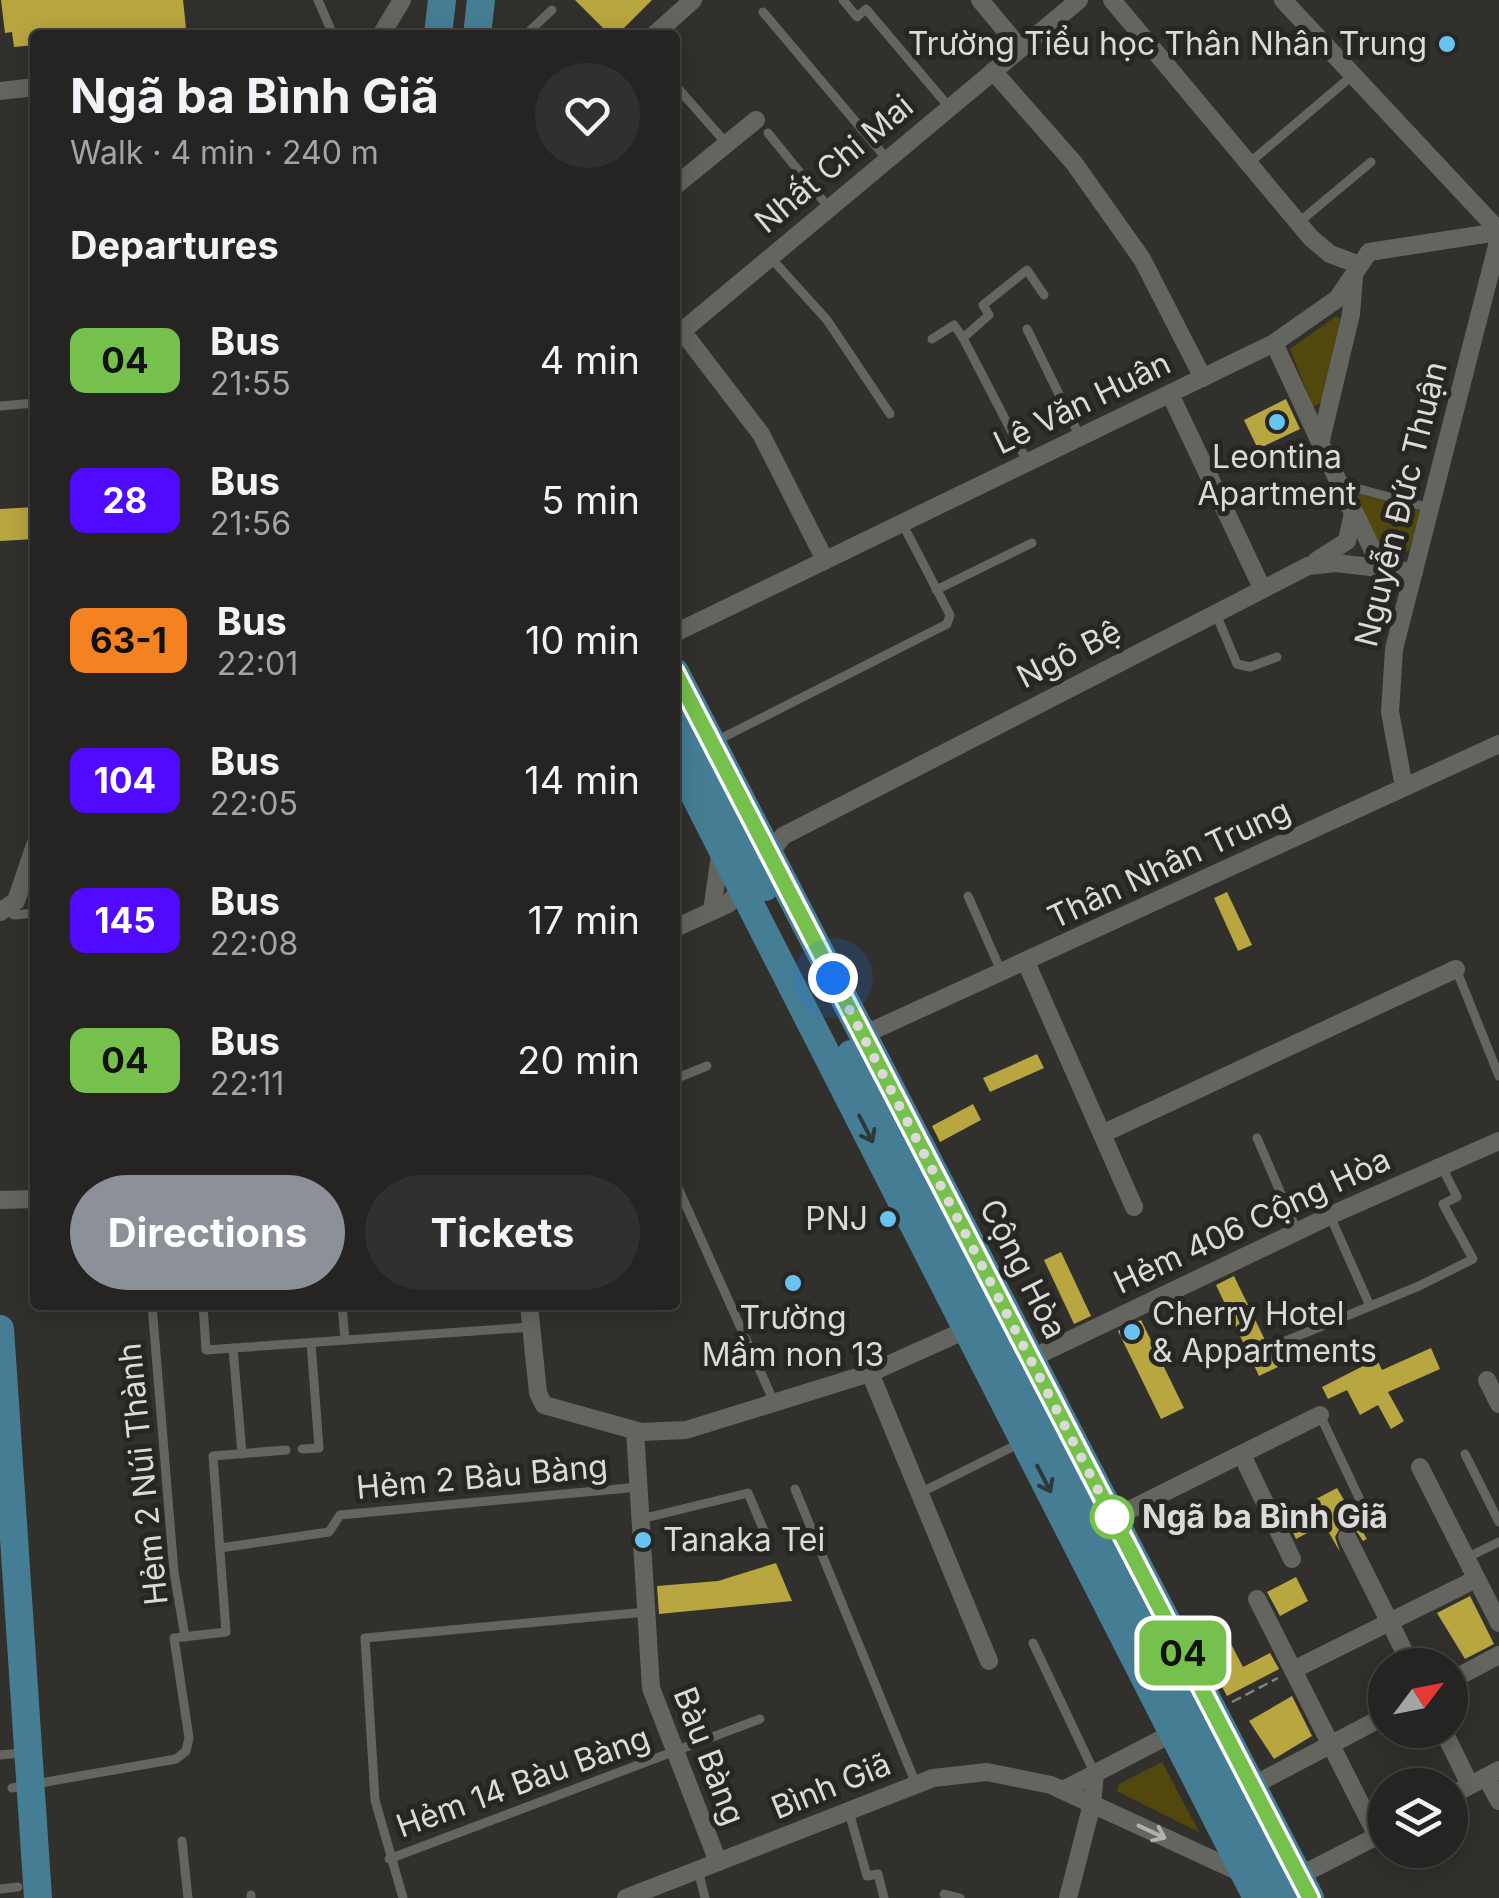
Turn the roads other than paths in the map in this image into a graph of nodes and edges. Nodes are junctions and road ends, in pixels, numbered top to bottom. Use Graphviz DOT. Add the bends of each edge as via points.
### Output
graph roads {
  1 [pos="318,0"];
  2 [pos="402,0"];
  3 [pos="442,0"];
  4 [pos="461,0"];
  5 [pos="481,0"];
  6 [pos="693,0"];
  7 [pos="843,0"];
  8 [pos="980,0"];
  9 [pos="1078,0"];
  10 [pos="1112,0"];
  11 [pos="1283,0"];
  12 [pos="552,10"];
  13 [pos="763,12"];
  14 [pos="332,30"];
  15 [pos="385,30"];
  16 [pos="439,30"];
  17 [pos="458,30"];
  18 [pos="478,30"];
  19 [pos="530,30"];
  20 [pos="660,30"];
  21 [pos="1020,48"];
  22 [pos="994,70"];
  23 [pos="1353,75"];
  24 [pos="30,88"];
  25 [pos="0,91"];
  26 [pos="680,91"];
  27 [pos="949,107"];
  28 [pos="762,126"];
  29 [pos="727,144"];
  30 [pos="887,159"];
  31 [pos="1371,162"];
  32 [pos="1248,164"];
  33 [pos="680,182"];
  34 [pos="830,208"];
  35 [pos="1298,223"];
  36 [pos="1499,233"];
  37 [pos="770,257"];
  38 [pos="1355,270"];
  39 [pos="1044,295"];
  40 [pos="1027,329"];
  41 [pos="680,332"];
  42 [pos="680,336"];
  43 [pos="963,338"];
  44 [pos="932,340"];
  45 [pos="1274,343"];
  46 [pos="1202,378"];
  47 [pos="1170,394"];
  48 [pos="30,403"];
  49 [pos="0,406"];
  50 [pos="890,414"];
  51 [pos="1080,437"];
  52 [pos="1321,440"];
  53 [pos="1028,463"];
  54 [pos="1345,491"];
  55 [pos="1430,508"];
  56 [pos="902,524"];
  57 [pos="1032,544"];
  58 [pos="825,560"];
  59 [pos="1308,566"];
  60 [pos="1380,568"];
  61 [pos="1414,572"];
  62 [pos="1262,588"];
  63 [pos="936,590"];
  64 [pos="1216,612"];
  65 [pos="680,631"];
  66 [pos="1277,657"];
  67 [pos="680,682"];
  68 [pos="680,724"];
  69 [pos="712,744"];
  70 [pos="1499,744"];
  71 [pos="680,773"];
  72 [pos="1404,788"];
  73 [pos="721,846"];
  74 [pos="30,860"];
  75 [pos="756,870"];
  76 [pos="968,896"];
  77 [pos="15,904"];
  78 [pos="712,912"];
  79 [pos="30,913"];
  80 [pos="680,926"];
  81 [pos="1026,962"];
  82 [pos="1456,969"];
  83 [pos="1002,973"];
  84 [pos="863,1035"];
  85 [pos="706,1066"];
  86 [pos="1499,1076"];
  87 [pos="680,1077"];
  88 [pos="1102,1134"];
  89 [pos="1257,1138"];
  90 [pos="1499,1141"];
  91 [pos="1442,1167"];
  92 [pos="680,1192"];
  93 [pos="0,1200"];
  94 [pos="30,1200"];
  95 [pos="1134,1207"];
  96 [pos="1330,1216"];
  97 [pos="1297,1231"];
  98 [pos="1370,1306"];
  99 [pos="152,1310"];
  100 [pos="203,1310"];
  101 [pos="342,1310"];
  102 [pos="529,1310"];
  103 [pos="531,1327"];
  104 [pos="0,1329"];
  105 [pos="968,1329"];
  106 [pos="344,1340"];
  107 [pos="311,1343"];
  108 [pos="1276,1345"];
  109 [pos="234,1348"];
  110 [pos="1030,1358"];
  111 [pos="870,1373"];
  112 [pos="1487,1380"];
  113 [pos="776,1404"];
  114 [pos="1499,1404"];
  115 [pos="1320,1415"];
  116 [pos="636,1431"];
  117 [pos="1024,1440"];
  118 [pos="302,1449"];
  119 [pos="286,1450"];
  120 [pos="242,1454"];
  121 [pos="1242,1454"];
  122 [pos="1465,1454"];
  123 [pos="1420,1467"];
  124 [pos="638,1488"];
  125 [pos="795,1489"];
  126 [pos="920,1493"];
  127 [pos="640,1518"];
  128 [pos="1113,1518"];
  129 [pos="1368,1518"];
  130 [pos="1499,1522"];
  131 [pos="1347,1537"];
  132 [pos="767,1538"];
  133 [pos="1499,1542"];
  134 [pos="220,1548"];
  135 [pos="1466,1558"];
  136 [pos="1292,1559"];
  137 [pos="1476,1578"];
  138 [pos="1257,1598"];
  139 [pos="0,1610"];
  140 [pos="646,1612"];
  141 [pos="1389,1622"];
  142 [pos="1499,1623"];
  143 [pos="180,1638"];
  144 [pos="1033,1643"];
  145 [pos="1402,1648"];
  146 [pos="1499,1656"];
  147 [pos="989,1661"];
  148 [pos="1293,1670"];
  149 [pos="1468,1672"];
  150 [pos="760,1719"];
  151 [pos="1368,1725"];
  152 [pos="1173,1732"];
  153 [pos="1330,1744"];
  154 [pos="1459,1748"];
  155 [pos="675,1752"];
  156 [pos="12,1754"];
  157 [pos="1094,1774"];
  158 [pos="1485,1777"];
  159 [pos="916,1784"];
  160 [pos="1252,1786"];
  161 [pos="21,1787"];
  162 [pos="1063,1790"];
  163 [pos="1499,1801"];
  164 [pos="1092,1804"];
  165 [pos="1368,1811"];
  166 [pos="849,1812"];
  167 [pos="182,1841"];
  168 [pos="1368,1843"];
  169 [pos="388,1858"];
  170 [pos="718,1862"];
  171 [pos="698,1870"];
  172 [pos="1252,1887"];
  173 [pos="1298,1891"];
  174 [pos="19,1893"];
  175 [pos="944,1894"];
  176 [pos="188,1898"];
  177 [pos="403,1898"];
  178 [pos="626,1898"];
  179 [pos="706,1898"];
  180 [pos="884,1898"];
  181 [pos="960,1898"];
  182 [pos="1068,1898"];
  1 -- 14 [label="lane"];
  2 -- 15 [label="street"];
  3 -- 16 [label="main road"];
  4 -- 17 [label="main road"];
  5 -- 18 [label="main road"];
  6 -- 20 [label="street"];
  7 -- 27 [label="lane" via="857,16 866,9"];
  8 -- 21 [label="street"];
  9 -- 21 [label="street, Nhất Chi Mai"];
  10 -- 32 [label="street"];
  11 -- 23 [label="street"];
  12 -- 19 [label="lane"];
  13 -- 30 [label="lane"];
  21 -- 22 [label="street, Nhất Chi Mai"];
  22 -- 27 [label="street, Nhất Chi Mai"];
  22 -- 46 [label="street" via="1074,164 1142,259"];
  23 -- 32 [label="lane"];
  23 -- 36 [label="street"];
  24 -- 25 [label="street"];
  26 -- 29 [label="lane"];
  27 -- 30 [label="street, Nhất Chi Mai"];
  28 -- 29 [label="street"];
  28 -- 34 [label="lane"];
  29 -- 33 [label="street"];
  30 -- 34 [label="street, Nhất Chi Mai"];
  31 -- 35 [label="lane"];
  32 -- 35 [label="street"];
  34 -- 37 [label="street, Nhất Chi Mai"];
  35 -- 38 [label="street"];
  36 -- 38 [label="street, Lê Văn Huân" via="1378,249"];
  36 -- 55 [label="street, Nguyễn Đức Thuận"];
  37 -- 41 [label="street, Nhất Chi Mai"];
  37 -- 50 [label="lane" via="847,346"];
  38 -- 45 [label="street, Lê Văn Huân" via="1329,306"];
  38 -- 52 [label="street"];
  39 -- 43 [label="lane" via="1027,270 983,306 989,314"];
  40 -- 51 [label="lane"];
  42 -- 58 [label="street" via="761,434"];
  43 -- 44 [label="lane" via="954,325"];
  43 -- 53 [label="lane"];
  45 -- 46 [label="street, Lê Văn Huân"];
  45 -- 52 [label="street"];
  46 -- 47 [label="street, Lê Văn Huân"];
  47 -- 51 [label="street, Lê Văn Huân"];
  47 -- 62 [label="street"];
  48 -- 49 [label="lane"];
  51 -- 53 [label="street, Lê Văn Huân"];
  52 -- 54 [label="street"];
  53 -- 56 [label="street, Lê Văn Huân"];
  54 -- 55 [label="lane"];
  54 -- 59 [label="street" via="1353,520 1348,541"];
  54 -- 60 [label="street"];
  55 -- 61 [label="street, Nguyễn Đức Thuận"];
  56 -- 58 [label="street, Lê Văn Huân"];
  56 -- 63 [label="lane"];
  57 -- 63 [label="lane"];
  58 -- 65 [label="street, Lê Văn Huân"];
  59 -- 60 [label="street, Ngô Bệ"];
  59 -- 62 [label="street, Ngô Bệ"];
  60 -- 61 [label="street, Ngô Bệ"];
  61 -- 72 [label="street, Nguyễn Đức Thuận" via="1390,686 1392,740"];
  62 -- 64 [label="street, Ngô Bệ"];
  63 -- 69 [label="lane" via="950,615 947,624"];
  64 -- 66 [label="lane" via="1236,664 1250,667"];
  64 -- 75 [label="street, Ngô Bệ" via="784,836"];
  67 -- 69 [label="main road, Cộng Hòa"];
  68 -- 75 [label="main road, Cộng Hòa"];
  69 -- 75 [label="main road, Cộng Hòa"];
  70 -- 72 [label="street, Thân Nhân Trung"];
  71 -- 73 [label="main road, Cộng Hòa"];
  72 -- 81 [label="street, Thân Nhân Trung"];
  73 -- 75 [label="main road, Cộng Hòa"];
  73 -- 78 [label="street"];
  74 -- 77 [label="street"];
  75 -- 78 [label="street, Ngô Bệ" via="728,904"];
  75 -- 84 [label="main road, Cộng Hòa"];
  75 -- 105 [label="main road, Cộng Hòa, one-way"];
  75 -- 173 [label="main road, Cộng Hòa" via="1242,1814"];
  76 -- 83 [label="lane"];
  77 -- 79 [label="lane" via="14,915"];
  78 -- 80 [label="street, Ngô Bệ"];
  81 -- 83 [label="street, Thân Nhân Trung"];
  81 -- 88 [label="street"];
  82 -- 86 [label="lane"];
  82 -- 88 [label="street"];
  83 -- 84 [label="street, Thân Nhân Trung"];
  84 -- 110 [label="main road, Cộng Hòa"];
  85 -- 87 [label="lane"];
  88 -- 95 [label="street"];
  89 -- 97 [label="lane"];
  90 -- 91 [label="street, Hẻm 406 Cộng Hòa"];
  91 -- 96 [label="street, Hẻm 406 Cộng Hòa"];
  91 -- 98 [label="lane" via="1457,1198 1442,1204 1473,1259"];
  92 -- 113 [label="lane"];
  93 -- 94 [label="street"];
  96 -- 97 [label="street, Hẻm 406 Cộng Hòa"];
  96 -- 98 [label="lane"];
  97 -- 110 [label="street, Hẻm 406 Cộng Hòa"];
  98 -- 108 [label="lane"];
  99 -- 143 [label="lane, Hẻm 2 Núi Thành"];
  100 -- 109 [label="lane" via="206,1350"];
  101 -- 106 [label="lane"];
  102 -- 103 [label="street"];
  103 -- 106 [label="lane"];
  103 -- 116 [label="street" via="544,1405"];
  104 -- 156 [label="main road"];
  105 -- 111 [label="street"];
  105 -- 117 [label="main road, Cộng Hòa"];
  106 -- 107 [label="lane"];
  107 -- 109 [label="lane"];
  107 -- 118 [label="lane" via="320,1448"];
  109 -- 120 [label="lane"];
  110 -- 128 [label="main road, Cộng Hòa"];
  111 -- 113 [label="street"];
  111 -- 126 [label="street"];
  112 -- 114 [label="street"];
  113 -- 116 [label="street" via="679,1431"];
  115 -- 121 [label="street"];
  115 -- 129 [label="lane"];
  116 -- 124 [label="street, Bàu Bàng"];
  117 -- 126 [label="lane"];
  117 -- 152 [label="main road, Cộng Hòa, one-way"];
  119 -- 120 [label="lane"];
  120 -- 134 [label="lane" via="213,1456"];
  121 -- 128 [label="street"];
  121 -- 136 [label="street"];
  122 -- 130 [label="lane"];
  123 -- 135 [label="street"];
  124 -- 127 [label="street, Bàu Bàng"];
  124 -- 134 [label="lane, Hẻm 2 Bàu Bàng" via="340,1515 329,1532"];
  125 -- 159 [label="lane"];
  126 -- 147 [label="street"];
  127 -- 132 [label="lane" via="748,1493"];
  127 -- 140 [label="street, Bàu Bàng"];
  128 -- 160 [label="main road, Cộng Hòa"];
  131 -- 141 [label="street"];
  133 -- 135 [label="lane"];
  134 -- 143 [label="lane" via="226,1632"];
  135 -- 137 [label="street"];
  137 -- 141 [label="street"];
  137 -- 142 [label="street"];
  138 -- 148 [label="street"];
  139 -- 156 [label="main road"];
  140 -- 155 [label="street, Bàu Bàng" via="652,1693"];
  140 -- 169 [label="lane" via="364,1638 372,1774"];
  141 -- 145 [label="street"];
  141 -- 148 [label="street"];
  143 -- 161 [label="lane, Hẻm 2 Núi Thành" via="190,1738 183,1755"];
  144 -- 157 [label="lane"];
  146 -- 149 [label="street"];
  148 -- 153 [label="street"];
  150 -- 155 [label="lane, Hẻm 14 Bàu Bàng"];
  151 -- 153 [label="street"];
  152 -- 157 [label="street"];
  152 -- 172 [label="main road, Cộng Hòa"];
  153 -- 160 [label="street"];
  153 -- 165 [label="street"];
  154 -- 158 [label="street"];
  155 -- 169 [label="lane, Hẻm 14 Bàu Bàng"];
  155 -- 170 [label="street, Bàu Bàng"];
  156 -- 161 [label="main road"];
  157 -- 162 [label="street"];
  157 -- 164 [label="street"];
  158 -- 163 [label="street"];
  159 -- 162 [label="street, Bình Giã" via="987,1772"];
  159 -- 166 [label="street, Bình Giã"];
  160 -- 173 [label="main road, Cộng Hòa"];
  161 -- 174 [label="main road"];
  162 -- 164 [label="street, Bình Giã"];
  164 -- 172 [label="street, Bình Giã, one-way"];
  164 -- 182 [label="street"];
  166 -- 170 [label="street, Bình Giã"];
  166 -- 180 [label="lane" via="868,1876 878,1874"];
  167 -- 176 [label="lane"];
  168 -- 173 [label="street"];
  169 -- 177 [label="lane"];
  170 -- 171 [label="street, Bình Giã"];
  171 -- 178 [label="street, Bình Giã"];
  171 -- 179 [label="lane"];
  175 -- 181 [label="lane"];
}
